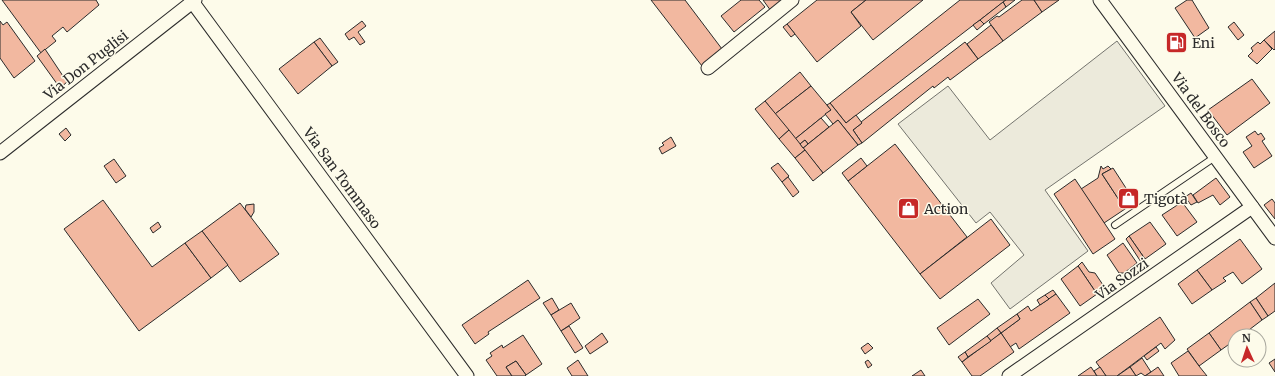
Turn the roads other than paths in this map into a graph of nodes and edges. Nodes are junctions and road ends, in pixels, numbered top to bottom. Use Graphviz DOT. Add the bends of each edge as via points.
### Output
graph roads {
  1 [pos="792,0"];
  2 [pos="1100,0"];
  3 [pos="193,1"];
  4 [pos="708,68"];
  5 [pos="0,153"];
  6 [pos="1215,157"];
  7 [pos="1252,207"];
  8 [pos="1115,225"];
  9 [pos="1275,238"];
  10 [pos="467,376"];
  11 [pos="1009,376"];
  1 -- 4 [label="street"];
  2 -- 6 [label="street, Via del Bosco"];
  3 -- 5 [label="street, Via Don Puglisi"];
  3 -- 10 [label="street, Via San Tommaso"];
  6 -- 7 [label="street, Via del Bosco"];
  6 -- 8 [label="lane"];
  7 -- 9 [label="street, Via del Bosco"];
  7 -- 11 [label="street, Via Sozzi"];
}
